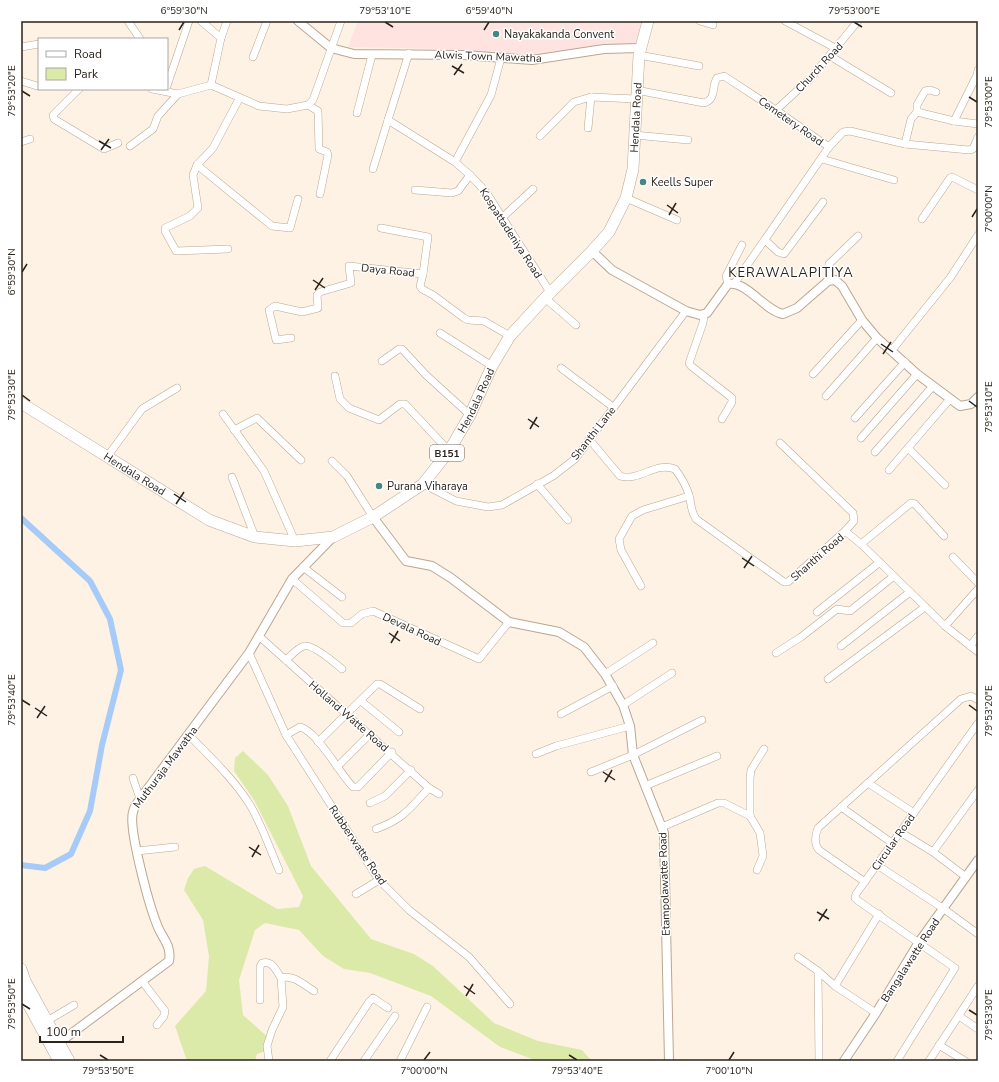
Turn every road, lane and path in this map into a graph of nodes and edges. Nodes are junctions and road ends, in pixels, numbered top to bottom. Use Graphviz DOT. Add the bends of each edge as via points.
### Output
graph roads {
  1 [pos="128,21"];
  2 [pos="189,21"];
  3 [pos="201,21"];
  4 [pos="227,21"];
  5 [pos="267,21"];
  6 [pos="298,21"];
  7 [pos="341,21"];
  8 [pos="648,21"];
  9 [pos="700,21"];
  10 [pos="785,21"];
  11 [pos="858,21"];
  12 [pos="713,25"];
  13 [pos="139,38"];
  14 [pos="221,38"];
  15 [pos="38,44"];
  16 [pos="21,47"];
  17 [pos="331,48"];
  18 [pos="837,49"];
  19 [pos="640,52"];
  20 [pos="409,54"];
  21 [pos="372,55"];
  22 [pos="253,56"];
  23 [pos="830,56"];
  24 [pos="501,58"];
  25 [pos="699,66"];
  26 [pos="978,70"];
  27 [pos="21,81"];
  28 [pos="168,83"];
  29 [pos="211,85"];
  30 [pos="37,86"];
  31 [pos="78,90"];
  32 [pos="168,90"];
  33 [pos="936,92"];
  34 [pos="891,93"];
  35 [pos="178,94"];
  36 [pos="636,94"];
  37 [pos="591,97"];
  38 [pos="240,98"];
  39 [pos="308,105"];
  40 [pos="776,110"];
  41 [pos="917,112"];
  42 [pos="357,113"];
  43 [pos="388,120"];
  44 [pos="954,121"];
  45 [pos="978,124"];
  46 [pos="588,128"];
  47 [pos="540,136"];
  48 [pos="634,136"];
  49 [pos="978,137"];
  50 [pos="30,139"];
  51 [pos="688,140"];
  52 [pos="21,142"];
  53 [pos="118,143"];
  54 [pos="905,144"];
  55 [pos="130,146"];
  56 [pos="829,147"];
  57 [pos="822,159"];
  58 [pos="455,162"];
  59 [pos="197,165"];
  60 [pos="373,169"];
  61 [pos="470,175"];
  62 [pos="894,180"];
  63 [pos="533,189"];
  64 [pos="415,190"];
  65 [pos="978,190"];
  66 [pos="320,194"];
  67 [pos="626,198"];
  68 [pos="298,199"];
  69 [pos="823,202"];
  70 [pos="503,217"];
  71 [pos="922,219"];
  72 [pos="677,220"];
  73 [pos="382,228"];
  74 [pos="978,235"];
  75 [pos="858,236"];
  76 [pos="765,240"];
  77 [pos="742,245"];
  78 [pos="228,249"];
  79 [pos="592,252"];
  80 [pos="423,274"];
  81 [pos="828,281"];
  82 [pos="731,284"];
  83 [pos="547,295"];
  84 [pos="686,311"];
  85 [pos="704,315"];
  86 [pos="862,320"];
  87 [pos="576,325"];
  88 [pos="440,333"];
  89 [pos="510,336"];
  90 [pos="290,338"];
  91 [pos="877,338"];
  92 [pos="892,350"];
  93 [pos="382,360"];
  94 [pos="905,362"];
  95 [pos="492,366"];
  96 [pos="561,368"];
  97 [pos="813,374"];
  98 [pos="917,374"];
  99 [pos="335,376"];
  100 [pos="933,386"];
  101 [pos="177,388"];
  102 [pos="826,396"];
  103 [pos="978,397"];
  104 [pos="950,399"];
  105 [pos="21,403"];
  106 [pos="613,407"];
  107 [pos="223,414"];
  108 [pos="470,416"];
  109 [pos="855,418"];
  110 [pos="722,419"];
  111 [pos="234,430"];
  112 [pos="861,438"];
  113 [pos="589,439"];
  114 [pos="780,443"];
  115 [pos="908,448"];
  116 [pos="449,451"];
  117 [pos="875,452"];
  118 [pos="107,457"];
  119 [pos="300,460"];
  120 [pos="332,461"];
  121 [pos="889,470"];
  122 [pos="232,478"];
  123 [pos="423,484"];
  124 [pos="537,484"];
  125 [pos="945,485"];
  126 [pos="689,496"];
  127 [pos="373,517"];
  128 [pos="568,520"];
  129 [pos="845,531"];
  130 [pos="944,536"];
  131 [pos="255,537"];
  132 [pos="333,537"];
  133 [pos="295,541"];
  134 [pos="861,544"];
  135 [pos="953,557"];
  136 [pos="880,562"];
  137 [pos="302,567"];
  138 [pos="894,576"];
  139 [pos="292,579"];
  140 [pos="978,583"];
  141 [pos="641,586"];
  142 [pos="978,589"];
  143 [pos="910,592"];
  144 [pos="342,597"];
  145 [pos="925,608"];
  146 [pos="817,612"];
  147 [pos="509,622"];
  148 [pos="944,626"];
  149 [pos="978,636"];
  150 [pos="260,637"];
  151 [pos="653,643"];
  152 [pos="841,646"];
  153 [pos="970,646"];
  154 [pos="978,652"];
  155 [pos="249,653"];
  156 [pos="776,653"];
  157 [pos="286,660"];
  158 [pos="342,669"];
  159 [pos="672,673"];
  160 [pos="605,674"];
  161 [pos="828,679"];
  162 [pos="613,686"];
  163 [pos="978,700"];
  164 [pos="361,701"];
  165 [pos="623,704"];
  166 [pos="420,709"];
  167 [pos="346,714"];
  168 [pos="561,714"];
  169 [pos="702,720"];
  170 [pos="978,723"];
  171 [pos="630,726"];
  172 [pos="399,732"];
  173 [pos="370,734"];
  174 [pos="190,735"];
  175 [pos="286,735"];
  176 [pos="318,742"];
  177 [pos="764,749"];
  178 [pos="392,752"];
  179 [pos="536,754"];
  180 [pos="633,755"];
  181 [pos="717,756"];
  182 [pos="337,767"];
  183 [pos="411,770"];
  184 [pos="591,772"];
  185 [pos="133,778"];
  186 [pos="868,783"];
  187 [pos="645,786"];
  188 [pos="429,788"];
  189 [pos="978,790"];
  190 [pos="439,794"];
  191 [pos="140,799"];
  192 [pos="370,803"];
  193 [pos="842,807"];
  194 [pos="914,812"];
  195 [pos="750,816"];
  196 [pos="662,826"];
  197 [pos="376,829"];
  198 [pos="900,832"];
  199 [pos="892,843"];
  200 [pos="175,847"];
  201 [pos="137,851"];
  202 [pos="932,852"];
  203 [pos="978,860"];
  204 [pos="877,865"];
  205 [pos="279,870"];
  206 [pos="757,870"];
  207 [pos="966,877"];
  208 [pos="379,880"];
  209 [pos="865,882"];
  210 [pos="356,894"];
  211 [pos="944,909"];
  212 [pos="879,914"];
  213 [pos="978,934"];
  214 [pos="919,942"];
  215 [pos="798,957"];
  216 [pos="21,969"];
  217 [pos="818,972"];
  218 [pos="281,978"];
  219 [pos="142,981"];
  220 [pos="835,986"];
  221 [pos="978,986"];
  222 [pos="21,991"];
  223 [pos="314,991"];
  224 [pos="975,997"];
  225 [pos="260,1000"];
  226 [pos="510,1004"];
  227 [pos="74,1006"];
  228 [pos="427,1007"];
  229 [pos="388,1008"];
  230 [pos="876,1014"];
  231 [pos="395,1016"];
  232 [pos="959,1016"];
  233 [pos="47,1021"];
  234 [pos="157,1025"];
  235 [pos="978,1030"];
  236 [pos="55,1045"];
  237 [pos="939,1045"];
  238 [pos="59,1061"];
  239 [pos="69,1061"];
  240 [pos="269,1061"];
  241 [pos="330,1061"];
  242 [pos="364,1061"];
  243 [pos="400,1061"];
  244 [pos="669,1061"];
  245 [pos="818,1061"];
  246 [pos="844,1061"];
  247 [pos="897,1061"];
  248 [pos="929,1061"];
  249 [pos="965,1061"];
  1 -- 13 [label="street"];
  2 -- 28 [label="street"];
  3 -- 14 [label="street"];
  4 -- 14 [label="street"];
  5 -- 22 [label="street"];
  6 -- 17 [label="street, Alwis Town Mawatha"];
  7 -- 17 [label="street"];
  8 -- 19 [label="main road, Hendala Road / B151"];
  9 -- 12 [label="street"];
  10 -- 18 [label="street"];
  11 -- 18 [label="street, Church Road"];
  14 -- 29 [label="street"];
  15 -- 16 [label="street"];
  17 -- 21 [label="street, Alwis Town Mawatha" via="354,54"];
  17 -- 39 [label="street" via="313,100"];
  18 -- 23 [label="street, Church Road"];
  19 -- 24 [label="street, Alwis Town Mawatha" via="604,49 532,60"];
  19 -- 25 [label="street"];
  19 -- 36 [label="main road, Hendala Road / B151"];
  20 -- 21 [label="street, Alwis Town Mawatha"];
  20 -- 24 [label="street, Alwis Town Mawatha"];
  20 -- 43 [label="street"];
  21 -- 42 [label="street"];
  23 -- 34 [label="street"];
  23 -- 40 [label="street, Church Road" via="810,79"];
  24 -- 58 [label="street" via="491,95"];
  26 -- 44 [label="street"];
  27 -- 30 [label="street"];
  29 -- 35 [label="street"];
  29 -- 38 [label="street"];
  31 -- 53 [label="street" via="58,109 54,119 104,149"];
  32 -- 35 [label="street"];
  33 -- 41 [label="street" via="925,91 917,105"];
  35 -- 55 [label="street" via="158,116 153,130"];
  36 -- 37 [label="street"];
  36 -- 40 [label="street, Cemetery Road" via="704,103 710,101 717,78 724,76"];
  36 -- 48 [label="main road, Hendala Road / B151"];
  37 -- 46 [label="street"];
  37 -- 47 [label="street" via="574,102"];
  38 -- 39 [label="street" via="259,106 287,109"];
  38 -- 59 [label="street" via="213,148"];
  39 -- 66 [label="street" via="318,111 319,149 328,155"];
  40 -- 56 [label="street, Cemetery Road"];
  41 -- 44 [label="street"];
  41 -- 54 [label="street" via="911,119"];
  43 -- 58 [label="street, Kospattadeniya Road"];
  43 -- 60 [label="street"];
  44 -- 45 [label="street"];
  48 -- 51 [label="street"];
  48 -- 67 [label="main road, Hendala Road / B151" via="633,169"];
  49 -- 54 [label="street" via="973,149 969,150"];
  50 -- 52 [label="street"];
  54 -- 56 [label="street" via="850,130 843,132"];
  56 -- 57 [label="street, Cemetery Road"];
  57 -- 62 [label="street"];
  57 -- 76 [label="street, Cemetery Road"];
  58 -- 61 [label="street, Kospattadeniya Road"];
  59 -- 68 [label="street" via="272,226 290,228"];
  59 -- 78 [label="street" via="193,176 198,208 190,216 165,228 165,231 176,251"];
  61 -- 64 [label="street" via="458,191 452,193"];
  61 -- 70 [label="street, Kospattadeniya Road" via="486,192"];
  63 -- 70 [label="street"];
  65 -- 71 [label="street" via="950,178"];
  67 -- 72 [label="street"];
  67 -- 79 [label="main road, Hendala Road / B151" via="609,232"];
  69 -- 76 [label="street" via="784,254"];
  70 -- 83 [label="street, Kospattadeniya Road"];
  73 -- 80 [label="street" via="428,237"];
  74 -- 92 [label="street" via="950,278"];
  75 -- 81 [label="street" via="829,264"];
  76 -- 82 [label="street, Cemetery Road"];
  77 -- 82 [label="street" via="726,276"];
  79 -- 83 [label="main road, Hendala Road / B151"];
  79 -- 84 [label="street" via="612,270"];
  80 -- 89 [label="street, Daya Road" via="420,286 422,289 464,318 484,321"];
  80 -- 90 [label="street, Daya Road" via="350,266 350,283 320,292 317,295 318,308 302,312 274,306 269,310 276,340"];
  81 -- 82 [label="street" via="797,308 783,314 741,287"];
  81 -- 86 [label="street" via="835,280 842,286"];
  82 -- 85 [label="street"];
  83 -- 87 [label="street, Kospattadeniya Road"];
  83 -- 89 [label="main road, Hendala Road / B151"];
  84 -- 85 [label="street"];
  84 -- 106 [label="street, Shanthi Lane"];
  85 -- 110 [label="street" via="689,363 732,398"];
  86 -- 91 [label="street"];
  86 -- 97 [label="street"];
  88 -- 95 [label="street"];
  89 -- 95 [label="main road, Hendala Road / B151"];
  91 -- 92 [label="street"];
  91 -- 102 [label="street"];
  92 -- 94 [label="street"];
  93 -- 108 [label="street" via="402,348 426,375"];
  94 -- 98 [label="street"];
  94 -- 109 [label="street"];
  95 -- 108 [label="main road, Hendala Road / B151"];
  96 -- 106 [label="street"];
  98 -- 100 [label="street"];
  98 -- 112 [label="street"];
  99 -- 116 [label="street" via="340,399 349,408 379,420 400,404 405,404"];
  100 -- 104 [label="street"];
  100 -- 117 [label="street"];
  101 -- 118 [label="street" via="142,409"];
  103 -- 104 [label="street" via="965,406"];
  104 -- 115 [label="street"];
  105 -- 118 [label="main road, Hendala Road / B151"];
  106 -- 113 [label="street, Shanthi Lane"];
  107 -- 111 [label="street"];
  108 -- 116 [label="main road, Hendala Road / B151"];
  111 -- 119 [label="street" via="257,418"];
  111 -- 133 [label="street" via="264,471"];
  113 -- 124 [label="street, Shanthi Lane" via="575,459 553,476"];
  113 -- 126 [label="street, Shanthi Road" via="620,476 625,478 669,466 675,469 683,481"];
  114 -- 129 [label="street" via="853,513 854,521"];
  115 -- 121 [label="street"];
  115 -- 125 [label="street"];
  116 -- 123 [label="main road, Hendala Road / B151"];
  118 -- 131 [label="main road, Hendala Road / B151" via="209,520"];
  120 -- 127 [label="street" via="347,476"];
  122 -- 131 [label="street"];
  123 -- 124 [label="street, Shanthi Lane" via="456,501 488,507 502,505"];
  123 -- 127 [label="main road, Hendala Road / B151"];
  124 -- 128 [label="street"];
  126 -- 129 [label="street, Shanthi Road" via="691,512 696,520 784,582 788,582"];
  126 -- 141 [label="street" via="637,512 619,539 621,550"];
  127 -- 132 [label="main road, Hendala Road / B151"];
  127 -- 147 [label="street, Etampolawatte Road" via="406,560 432,566"];
  129 -- 134 [label="street, Shanthi Road"];
  130 -- 134 [label="street" via="915,504 911,503"];
  131 -- 133 [label="main road, Hendala Road / B151"];
  132 -- 133 [label="main road, Hendala Road / B151"];
  132 -- 137 [label="street, Muthuraja Mawatha"];
  134 -- 136 [label="street, Shanthi Road"];
  135 -- 140 [label="street"];
  136 -- 138 [label="street, Shanthi Road"];
  136 -- 146 [label="street"];
  137 -- 139 [label="street, Muthuraja Mawatha"];
  137 -- 144 [label="street"];
  138 -- 143 [label="street, Shanthi Road"];
  138 -- 156 [label="street" via="850,611 837,609"];
  139 -- 147 [label="street, Devala Road" via="343,622 351,623 362,614 373,611 479,659"];
  139 -- 150 [label="street, Muthuraja Mawatha"];
  142 -- 148 [label="street"];
  143 -- 145 [label="street, Shanthi Road"];
  143 -- 152 [label="street"];
  145 -- 148 [label="street, Shanthi Road"];
  145 -- 161 [label="street"];
  147 -- 160 [label="street, Etampolawatte Road" via="559,632 579,642"];
  148 -- 153 [label="street, Shanthi Road"];
  149 -- 153 [label="street"];
  150 -- 155 [label="street, Muthuraja Mawatha"];
  150 -- 157 [label="street, Holland Watte Road"];
  151 -- 160 [label="street"];
  153 -- 154 [label="street, Shanthi Road"];
  155 -- 174 [label="street, Muthuraja Mawatha"];
  155 -- 175 [label="street, Rubberwatte Road"];
  157 -- 158 [label="street" via="298,649 308,646"];
  157 -- 167 [label="street, Holland Watte Road"];
  159 -- 165 [label="street"];
  160 -- 162 [label="street, Etampolawatte Road"];
  162 -- 165 [label="street, Etampolawatte Road"];
  162 -- 168 [label="street"];
  163 -- 186 [label="street" via="970,696 961,699"];
  164 -- 166 [label="street" via="374,686 380,684"];
  164 -- 167 [label="street"];
  164 -- 172 [label="street"];
  165 -- 171 [label="street, Etampolawatte Road"];
  167 -- 173 [label="street, Holland Watte Road"];
  167 -- 176 [label="street"];
  169 -- 180 [label="street"];
  170 -- 194 [label="street, Circular Road"];
  171 -- 179 [label="street"];
  171 -- 180 [label="street, Etampolawatte Road"];
  173 -- 178 [label="street, Holland Watte Road"];
  173 -- 182 [label="street"];
  174 -- 191 [label="street, Muthuraja Mawatha"];
  174 -- 205 [label="street" via="250,805"];
  175 -- 176 [label="street" via="302,727"];
  175 -- 208 [label="street, Rubberwatte Road"];
  176 -- 182 [label="street"];
  177 -- 195 [label="street" via="751,770"];
  178 -- 182 [label="street" via="358,787 352,786"];
  178 -- 183 [label="street, Holland Watte Road"];
  180 -- 184 [label="street"];
  180 -- 187 [label="street, Etampolawatte Road"];
  181 -- 187 [label="street"];
  183 -- 188 [label="street, Holland Watte Road"];
  183 -- 192 [label="street" via="385,796"];
  185 -- 191 [label="street"];
  186 -- 193 [label="street"];
  186 -- 194 [label="street"];
  187 -- 196 [label="street, Etampolawatte Road"];
  188 -- 190 [label="street, Holland Watte Road"];
  188 -- 197 [label="street" via="403,816"];
  189 -- 202 [label="street"];
  191 -- 201 [label="street, Muthuraja Mawatha" via="132,812"];
  193 -- 199 [label="street"];
  193 -- 209 [label="street" via="818,828 815,836 816,847"];
  194 -- 198 [label="street, Circular Road"];
  195 -- 196 [label="street" via="724,803 718,803"];
  195 -- 206 [label="street" via="760,833 763,856"];
  196 -- 244 [label="street, Etampolawatte Road"];
  198 -- 199 [label="street, Circular Road"];
  198 -- 202 [label="street"];
  199 -- 204 [label="street, Circular Road"];
  200 -- 201 [label="street"];
  201 -- 219 [label="street, Muthuraja Mawatha" via="156,923 171,951 169,961"];
  202 -- 207 [label="street"];
  203 -- 207 [label="street, Bangalawatte Road"];
  204 -- 209 [label="street, Circular Road"];
  204 -- 211 [label="street"];
  207 -- 211 [label="street, Bangalawatte Road"];
  208 -- 210 [label="street"];
  208 -- 226 [label="street, Rubberwatte Road" via="409,910 469,957"];
  209 -- 212 [label="street, Circular Road" via="855,898"];
  211 -- 213 [label="street"];
  211 -- 214 [label="street, Bangalawatte Road"];
  212 -- 214 [label="street, Circular Road"];
  212 -- 220 [label="street"];
  214 -- 230 [label="street, Bangalawatte Road"];
  214 -- 247 [label="street, Circular Road" via="954,966 955,970"];
  215 -- 217 [label="street"];
  216 -- 233 [label="main road" via="25,982"];
  217 -- 220 [label="street"];
  217 -- 245 [label="street"];
  218 -- 223 [label="street" via="292,977"];
  218 -- 225 [label="street" via="270,963 262,962"];
  218 -- 240 [label="street" via="283,1007 267,1046"];
  219 -- 234 [label="street" via="165,1010"];
  219 -- 236 [label="street, Muthuraja Mawatha"];
  220 -- 230 [label="street"];
  221 -- 224 [label="street"];
  222 -- 236 [label="main road"];
  224 -- 232 [label="street"];
  227 -- 233 [label="street"];
  228 -- 243 [label="street"];
  229 -- 241 [label="street" via="373,998"];
  230 -- 246 [label="street, Bangalawatte Road"];
  231 -- 242 [label="street"];
  232 -- 235 [label="street"];
  232 -- 237 [label="street"];
  233 -- 236 [label="main road"];
  236 -- 238 [label="main road"];
  236 -- 239 [label="main road"];
  237 -- 248 [label="street"];
  237 -- 249 [label="street"];
}
